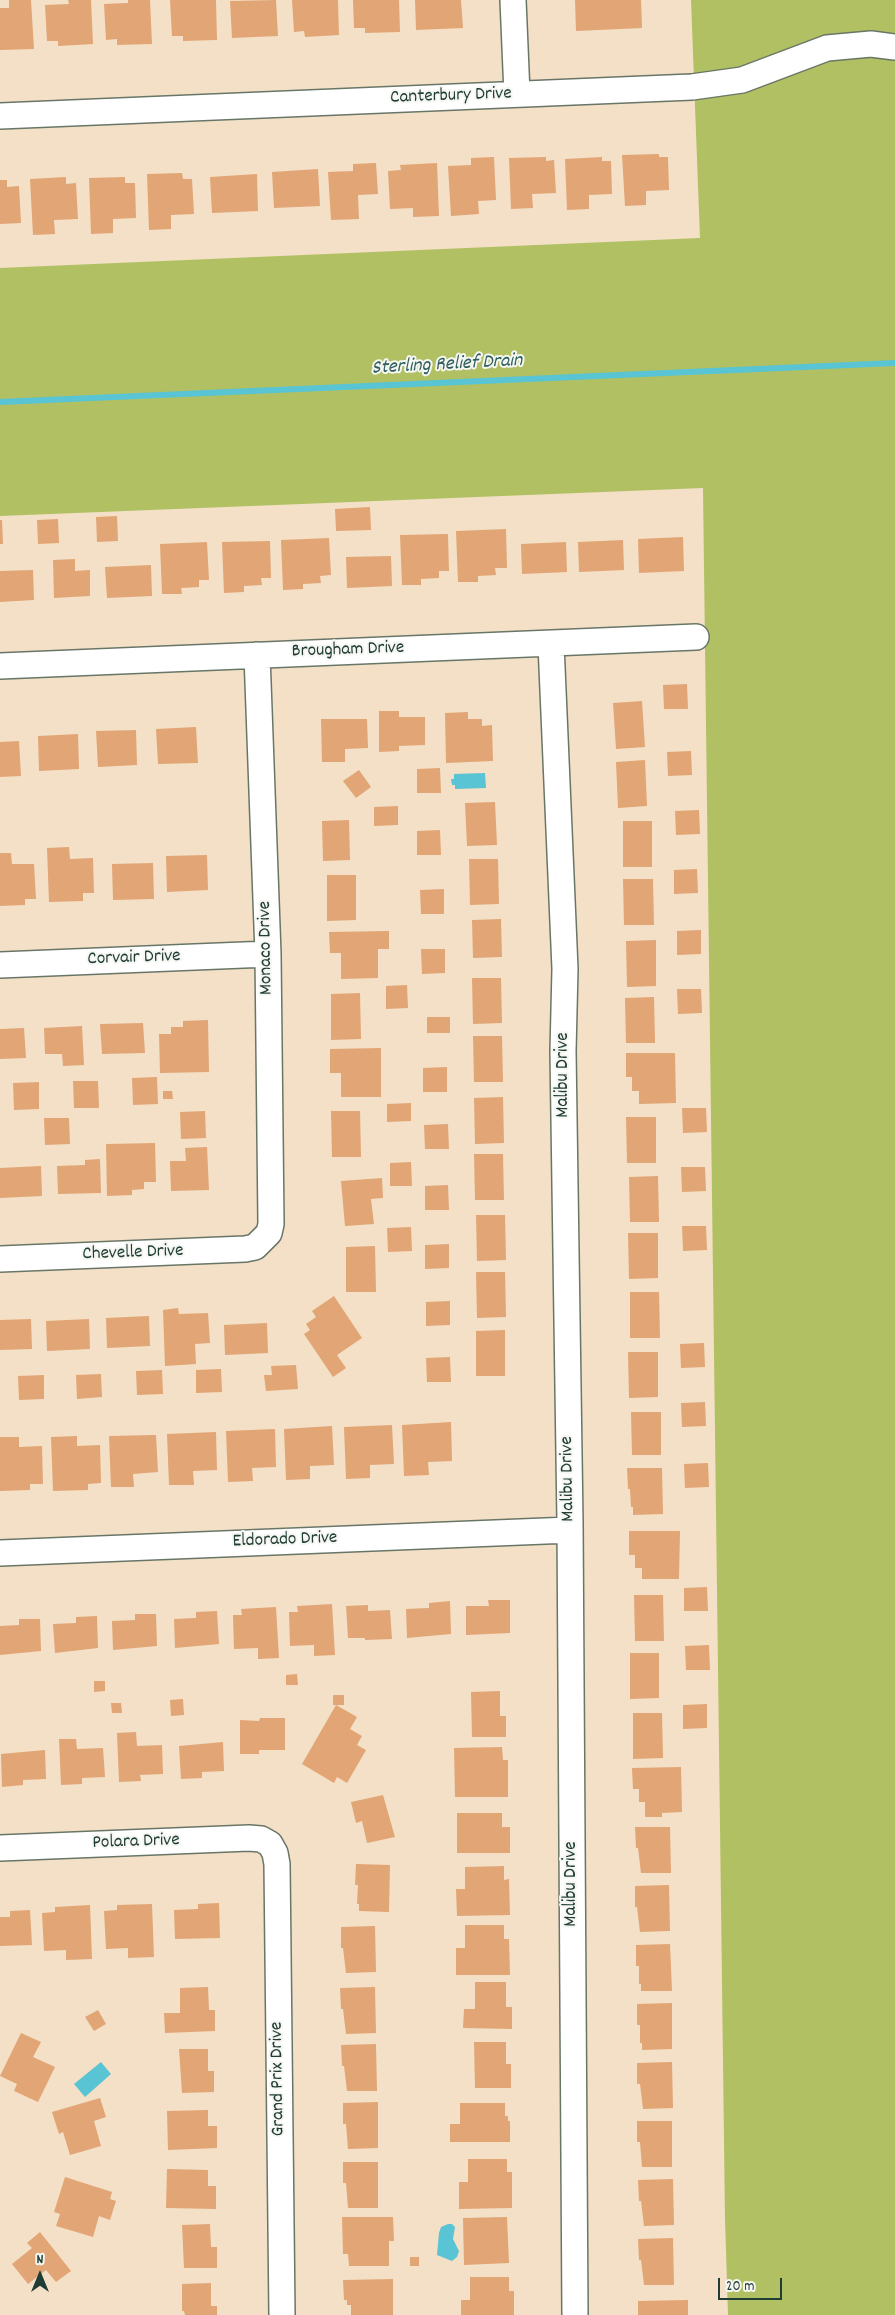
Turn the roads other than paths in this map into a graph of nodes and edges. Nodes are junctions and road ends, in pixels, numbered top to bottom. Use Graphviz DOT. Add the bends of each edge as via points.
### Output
graph roads {
  1 [pos="513,0"];
  2 [pos="895,47"];
  3 [pos="517,94"];
  4 [pos="0,116"];
  5 [pos="696,637"];
  6 [pos="551,644"];
  7 [pos="257,655"];
  8 [pos="0,666"];
  9 [pos="268,954"];
  10 [pos="0,965"];
  11 [pos="264,1240"];
  12 [pos="0,1259"];
  13 [pos="570,1530"];
  14 [pos="0,1553"];
  15 [pos="270,1844"];
  16 [pos="0,1848"];
  17 [pos="282,2315"];
  18 [pos="575,2315"];
  1 -- 3 [label="street"];
  2 -- 3 [label="street, Canterbury Drive" via="871,44 827,48 742,80 719,84"];
  3 -- 4 [label="street, Canterbury Drive"];
  5 -- 6 [label="street, Brougham Drive"];
  6 -- 7 [label="street, Brougham Drive"];
  6 -- 13 [label="street, Malibu Drive" via="565,969"];
  7 -- 8 [label="street, Brougham Drive"];
  7 -- 9 [label="street, Monaco Drive"];
  9 -- 10 [label="street, Corvair Drive"];
  9 -- 11 [label="street, Monaco Drive" via="271,1224"];
  11 -- 12 [label="street, Chevelle Drive" via="246,1249"];
  13 -- 14 [label="street, Eldorado Drive"];
  13 -- 18 [label="street, Malibu Drive"];
  15 -- 16 [label="street, Polara Drive" via="250,1838"];
  15 -- 17 [label="street, Grand Prix Drive" via="277,1864"];
}
